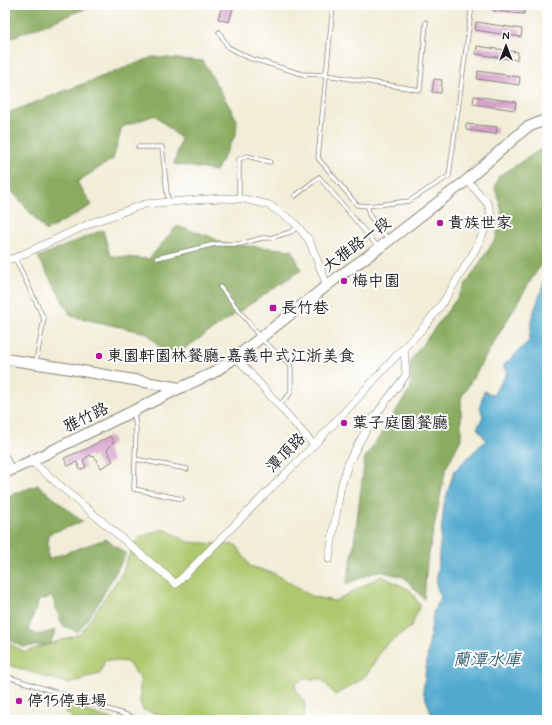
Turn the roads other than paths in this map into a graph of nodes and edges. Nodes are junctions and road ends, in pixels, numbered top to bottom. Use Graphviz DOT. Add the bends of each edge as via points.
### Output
graph roads {
  1 [pos="333,5"];
  2 [pos="472,5"];
  3 [pos="426,22"];
  4 [pos="219,32"];
  5 [pos="326,75"];
  6 [pos="547,119"];
  7 [pos="138,146"];
  8 [pos="270,162"];
  9 [pos="467,180"];
  10 [pos="295,196"];
  11 [pos="239,198"];
  12 [pos="168,202"];
  13 [pos="368,206"];
  14 [pos="298,227"];
  15 [pos="389,240"];
  16 [pos="379,248"];
  17 [pos="16,258"];
  18 [pos="157,258"];
  19 [pos="5,260"];
  20 [pos="327,285"];
  21 [pos="220,288"];
  22 [pos="260,338"];
  23 [pos="404,348"];
  24 [pos="236,357"];
  25 [pos="5,359"];
  26 [pos="36,363"];
  27 [pos="180,388"];
  28 [pos="279,405"];
  29 [pos="134,411"];
  30 [pos="314,445"];
  31 [pos="5,454"];
  32 [pos="135,459"];
  33 [pos="31,461"];
  34 [pos="187,469"];
  35 [pos="9,471"];
  36 [pos="182,499"];
  37 [pos="329,559"];
  38 [pos="5,676"];
  39 [pos="142,720"];
  1 -- 5 [label="lane"];
  2 -- 13 [label="lane" via="448,176 409,201"];
  3 -- 5 [label="lane" via="420,90"];
  4 -- 5 [label="lane" via="228,47 249,58 302,74"];
  5 -- 13 [label="lane" via="318,158 357,205"];
  6 -- 9 [label="main road, 大雅路一段" via="526,128"];
  7 -- 12 [label="lane" via="162,146"];
  8 -- 11 [label="lane" via="247,156 239,159"];
  9 -- 15 [label="main road, 大雅路一段"];
  9 -- 23 [label="street, 潭頂路" via="488,204 491,214 487,225 444,301 424,328"];
  10 -- 16 [label="lane" via="319,177"];
  11 -- 12 [label="street"];
  11 -- 14 [label="street" via="269,205"];
  12 -- 17 [label="street" via="145,204 91,223"];
  13 -- 15 [label="lane" via="368,215"];
  14 -- 18 [label="lane" via="291,232 270,238 240,244 215,244"];
  14 -- 20 [label="street" via="309,240"];
  15 -- 16 [label="main road, 大雅路一段"];
  16 -- 20 [label="main road, 大雅路一段"];
  17 -- 19 [label="street"];
  17 -- 26 [label="lane" via="44,319"];
  20 -- 22 [label="main road, 大雅路一段"];
  21 -- 22 [label="lane"];
  22 -- 24 [label="main road, 大雅路一段"];
  22 -- 28 [label="lane" via="290,365 291,391"];
  23 -- 30 [label="street, 潭頂路"];
  23 -- 37 [label="street" via="406,375 371,421 349,461 340,490"];
  24 -- 27 [label="main road, 大雅路一段" via="213,373"];
  24 -- 28 [label="street"];
  25 -- 26 [label="main road"];
  26 -- 27 [label="main road"];
  27 -- 29 [label="main road, 雅竹路"];
  28 -- 30 [label="street"];
  29 -- 32 [label="lane"];
  29 -- 33 [label="main road, 雅竹路"];
  30 -- 33 [label="street, 潭頂路" via="176,584"];
  31 -- 35 [label="lane"];
  32 -- 34 [label="lane"];
  32 -- 36 [label="lane" via="134,489"];
  33 -- 35 [label="main road, 雅竹路"];
  38 -- 39 [label="lane"];
}
